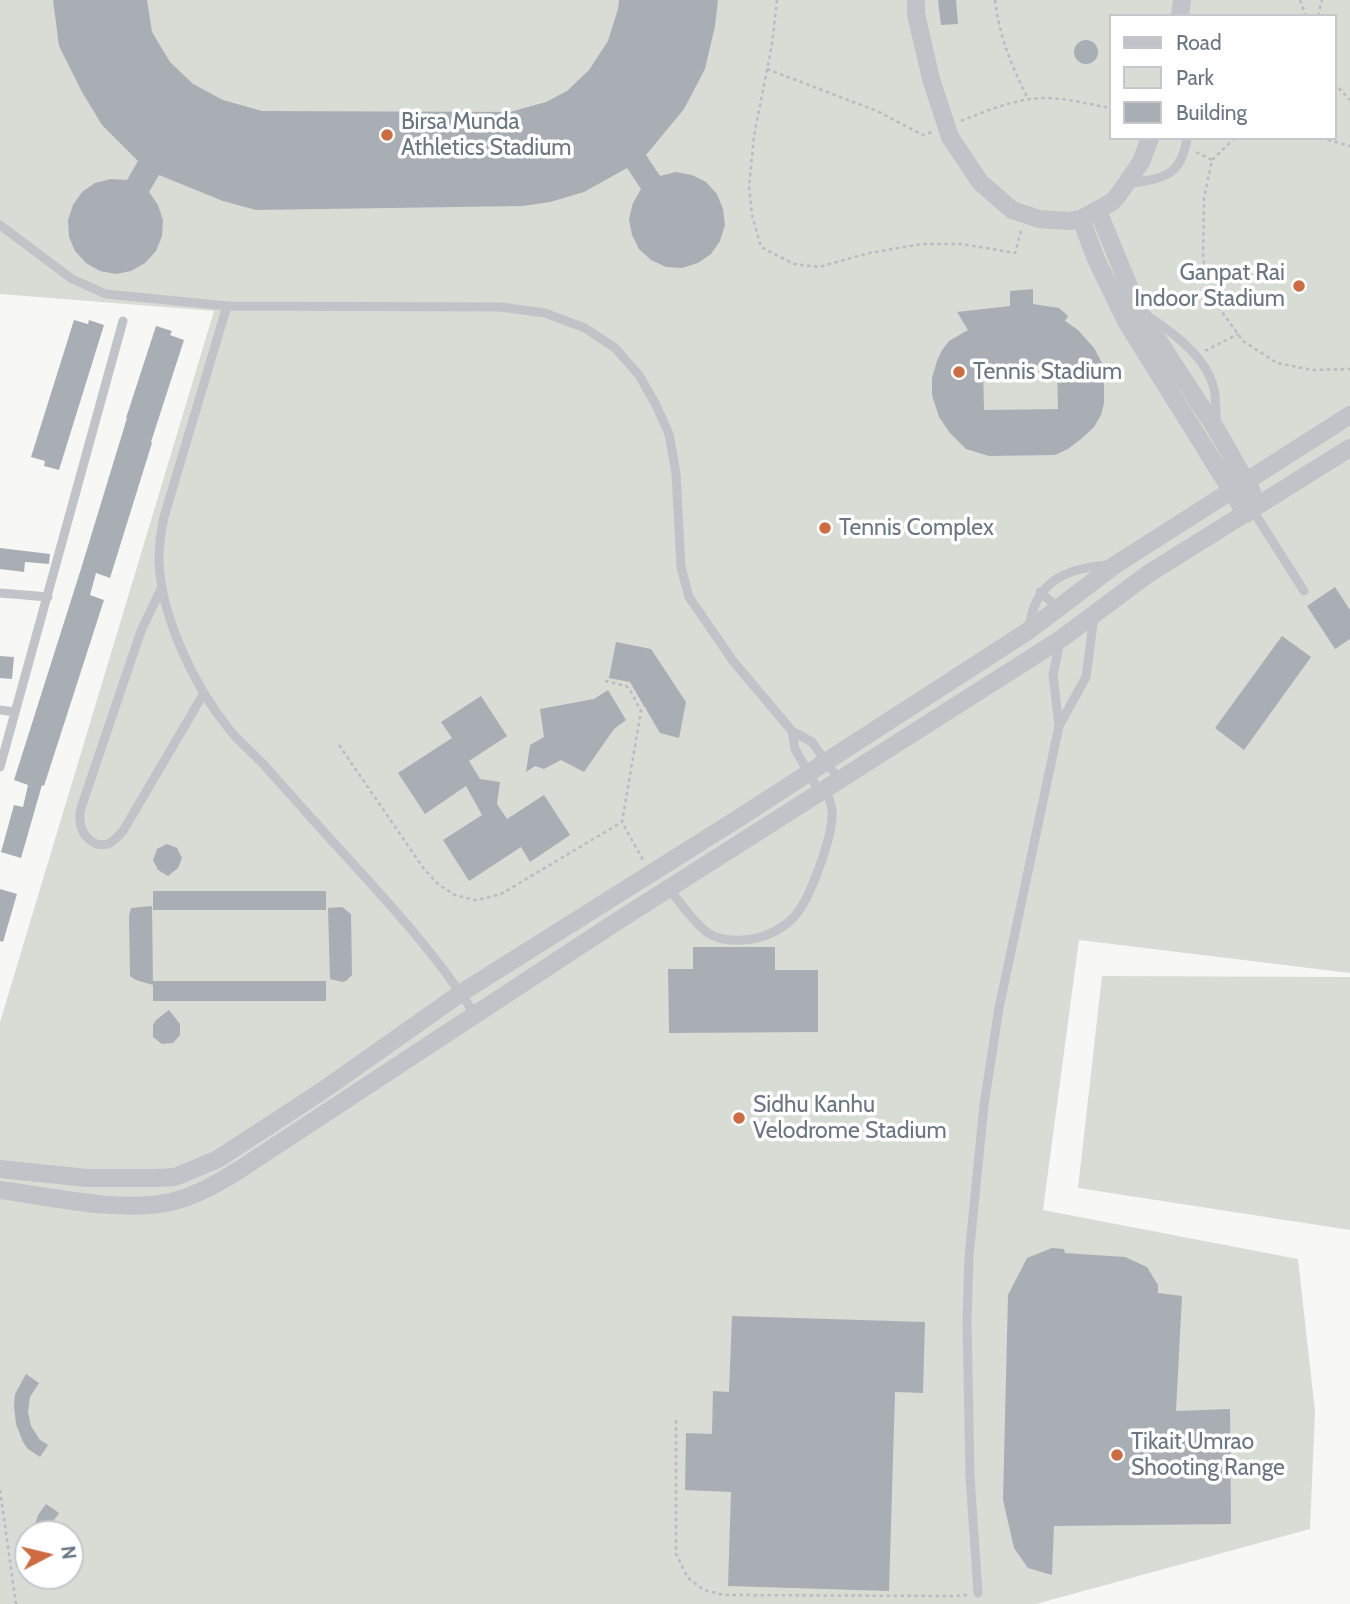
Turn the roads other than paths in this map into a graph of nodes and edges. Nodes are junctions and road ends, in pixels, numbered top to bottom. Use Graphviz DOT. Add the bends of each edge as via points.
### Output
graph roads {
  1 [pos="916,0"];
  2 [pos="1149,140"];
  3 [pos="1186,140"];
  4 [pos="1125,185"];
  5 [pos="1098,211"];
  6 [pos="1081,219"];
  7 [pos="0,225"];
  8 [pos="227,306"];
  9 [pos="1139,311"];
  10 [pos="123,321"];
  11 [pos="1350,415"];
  12 [pos="1216,429"];
  13 [pos="1350,448"];
  14 [pos="1239,487"];
  15 [pos="1252,509"];
  16 [pos="1115,565"];
  17 [pos="163,586"];
  18 [pos="1304,591"];
  19 [pos="1040,592"];
  20 [pos="0,593"];
  21 [pos="48,597"];
  22 [pos="1058,608"];
  23 [pos="1094,614"];
  24 [pos="1028,631"];
  25 [pos="1061,639"];
  26 [pos="204,693"];
  27 [pos="0,710"];
  28 [pos="15,712"];
  29 [pos="1059,726"];
  30 [pos="792,731"];
  31 [pos="826,761"];
  32 [pos="0,766"];
  33 [pos="809,773"];
  34 [pos="828,787"];
  35 [pos="669,889"];
  36 [pos="461,993"];
  37 [pos="475,1015"];
  38 [pos="0,1169"];
  39 [pos="0,1190"];
  40 [pos="978,1593"];
  1 -- 6 [label="street" via="931,79 950,137 980,182 1012,210 1039,219"];
  2 -- 4 [label="street"];
  3 -- 4 [label="lane" via="1181,162 1165,177"];
  4 -- 5 [label="street"];
  5 -- 6 [label="street"];
  5 -- 9 [label="street"];
  6 -- 14 [label="street" via="1127,323"];
  7 -- 8 [label="lane" via="72,279 106,294"];
  8 -- 17 [label="lane" via="163,517 159,562"];
  8 -- 30 [label="lane" via="501,307 545,313 585,328 615,348 639,375 669,434 681,567 689,597 733,661"];
  9 -- 12 [label="street"];
  9 -- 12 [label="lane" via="1185,343 1209,375 1215,393"];
  10 -- 21 [label="lane"];
  11 -- 14 [label="street"];
  12 -- 14 [label="street"];
  13 -- 15 [label="street"];
  14 -- 15 [label="street"];
  14 -- 16 [label="street"];
  15 -- 18 [label="lane"];
  15 -- 23 [label="street"];
  16 -- 19 [label="lane" via="1080,569 1052,580"];
  16 -- 22 [label="street"];
  17 -- 26 [label="lane" via="177,639"];
  17 -- 26 [label="lane" via="141,631 83,802 80,822 86,837 104,844 123,831"];
  19 -- 22 [label="lane"];
  19 -- 24 [label="lane"];
  20 -- 21 [label="lane"];
  21 -- 28 [label="lane"];
  22 -- 24 [label="street"];
  23 -- 25 [label="street"];
  23 -- 29 [label="lane" via="1086,677"];
  24 -- 31 [label="street"];
  25 -- 29 [label="lane" via="1053,675"];
  25 -- 34 [label="street"];
  26 -- 36 [label="lane" via="230,730 420,940"];
  27 -- 28 [label="lane"];
  28 -- 32 [label="lane"];
  29 -- 40 [label="lane" via="999,1008 969,1256 970,1476"];
  30 -- 31 [label="lane" via="812,742"];
  30 -- 33 [label="lane" via="795,749"];
  31 -- 33 [label="street"];
  31 -- 34 [label="lane"];
  33 -- 34 [label="lane"];
  33 -- 36 [label="street"];
  34 -- 35 [label="street"];
  34 -- 35 [label="lane" via="830,827 816,880 793,919 772,933 729,941 709,933"];
  35 -- 37 [label="street"];
  36 -- 37 [label="lane"];
  36 -- 38 [label="street" via="218,1159 175,1177 87,1178"];
  37 -- 39 [label="street" via="239,1170 173,1201 122,1205"];
}
